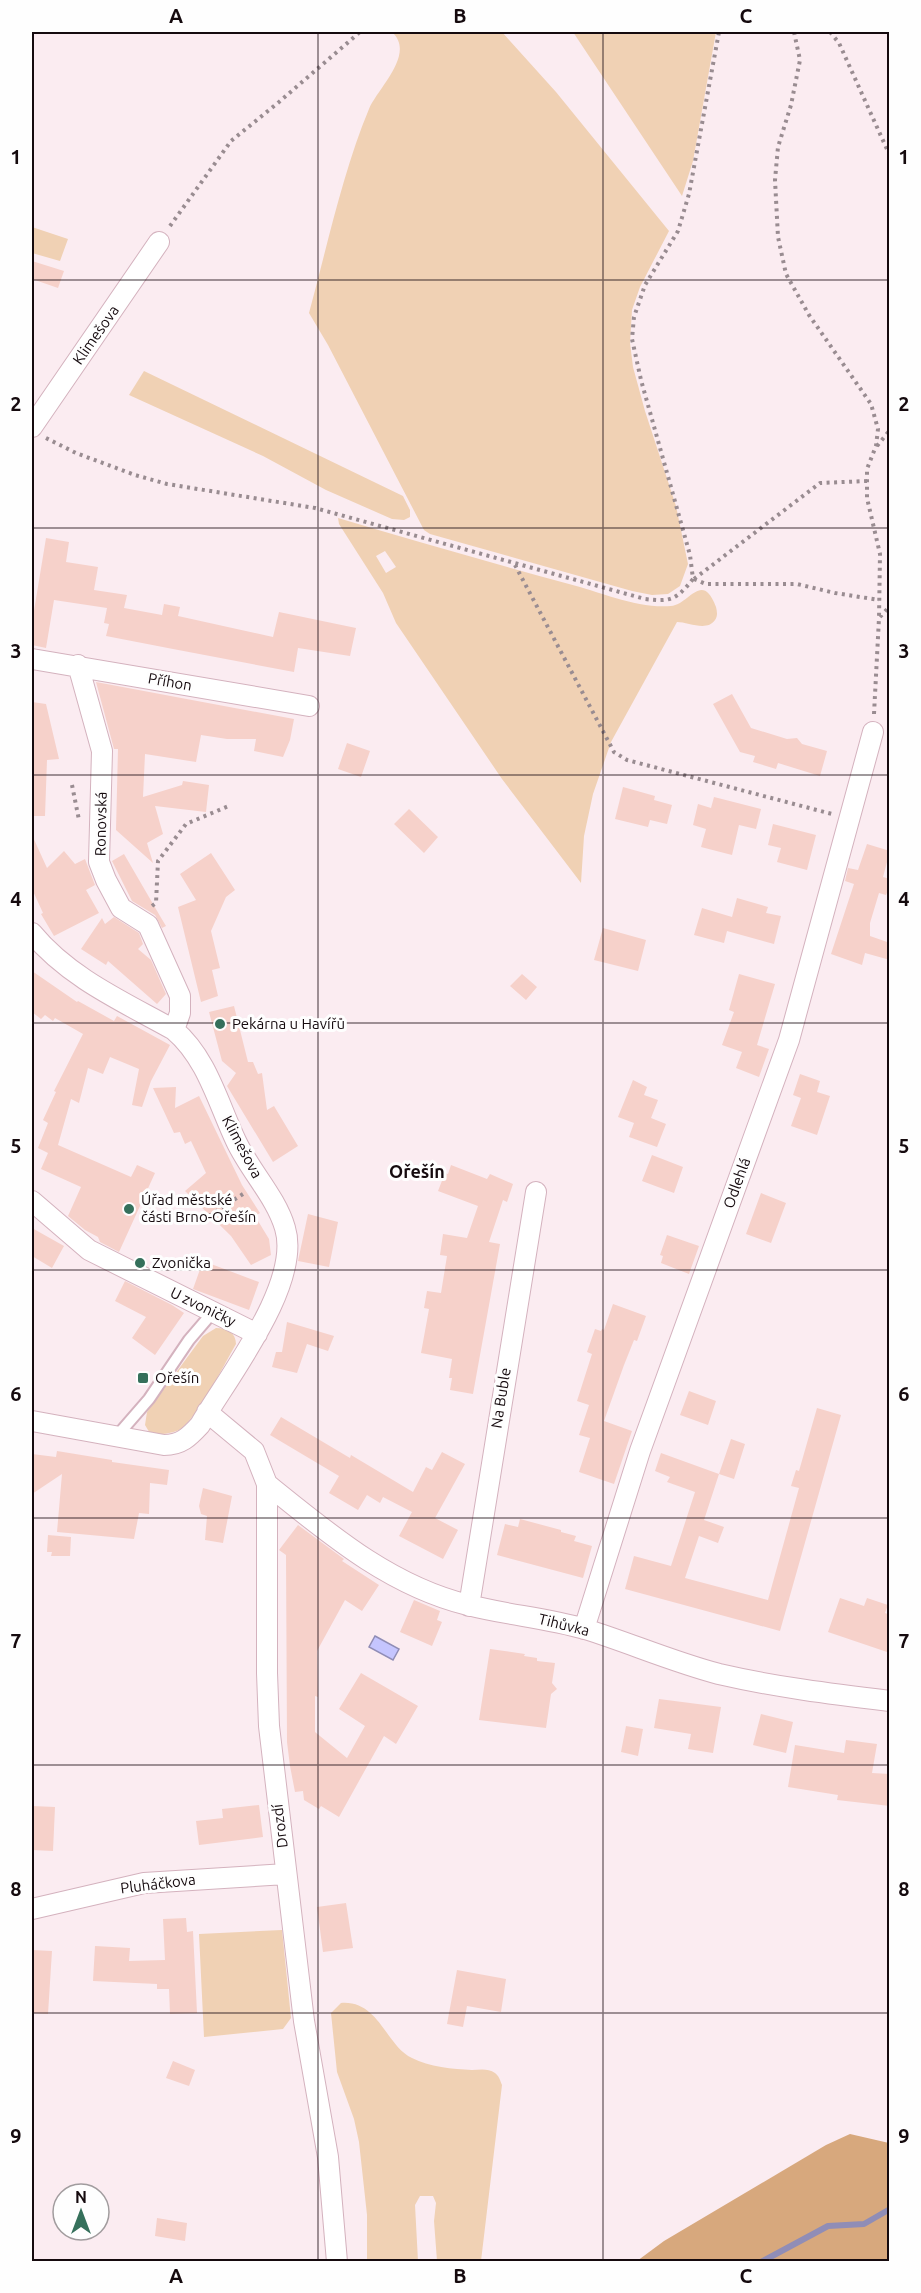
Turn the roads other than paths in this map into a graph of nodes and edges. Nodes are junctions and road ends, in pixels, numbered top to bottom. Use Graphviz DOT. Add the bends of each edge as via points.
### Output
graph roads {
  1 [pos="159,242"];
  2 [pos="36,431"];
  3 [pos="32,658"];
  4 [pos="78,666"];
  5 [pos="309,706"];
  6 [pos="873,732"];
  7 [pos="32,933"];
  8 [pos="174,1030"];
  9 [pos="536,1192"];
  10 [pos="32,1201"];
  11 [pos="213,1312"];
  12 [pos="257,1334"];
  13 [pos="207,1412"];
  14 [pos="32,1421"];
  15 [pos="115,1438"];
  16 [pos="267,1484"];
  17 [pos="469,1606"];
  18 [pos="584,1629"];
  19 [pos="890,1701"];
  20 [pos="286,1874"];
  21 [pos="32,1909"];
  22 [pos="337,2262"];
  1 -- 2 [label="street, Klimešova"];
  3 -- 4 [label="street, Příhon"];
  4 -- 5 [label="street, Příhon"];
  4 -- 8 [label="street, Ronovská" via="102,751 99,862 121,908 148,925 180,996"];
  6 -- 18 [label="street, Odlehlá" via="789,1040 640,1451"];
  7 -- 8 [label="street, Klimešova" via="46,951 70,970"];
  8 -- 12 [label="street, Klimešova" via="200,1060 237,1143 282,1218 289,1247 272,1307"];
  9 -- 17 [label="street, Na Buble"];
  10 -- 11 [label="street, U zvoničky" via="89,1250"];
  11 -- 12 [label="street, U zvoničky"];
  11 -- 15 [label="lane"];
  12 -- 13 [label="street, Klimešova"];
  13 -- 15 [label="street, Klimešova" via="189,1438 175,1445"];
  13 -- 16 [label="street, Drozdí" via="254,1451"];
  14 -- 15 [label="street, Klimešova"];
  16 -- 17 [label="street, Tihůvka" via="343,1544 382,1569 411,1585"];
  16 -- 20 [label="street, Drozdí" via="269,1726"];
  17 -- 18 [label="street, Tihůvka"];
  18 -- 19 [label="street, Tihůvka" via="717,1673 798,1690"];
  20 -- 21 [label="street, Pluháčkova" via="144,1883"];
  20 -- 22 [label="street, Drozdí" via="304,2020 328,2157"];
}
